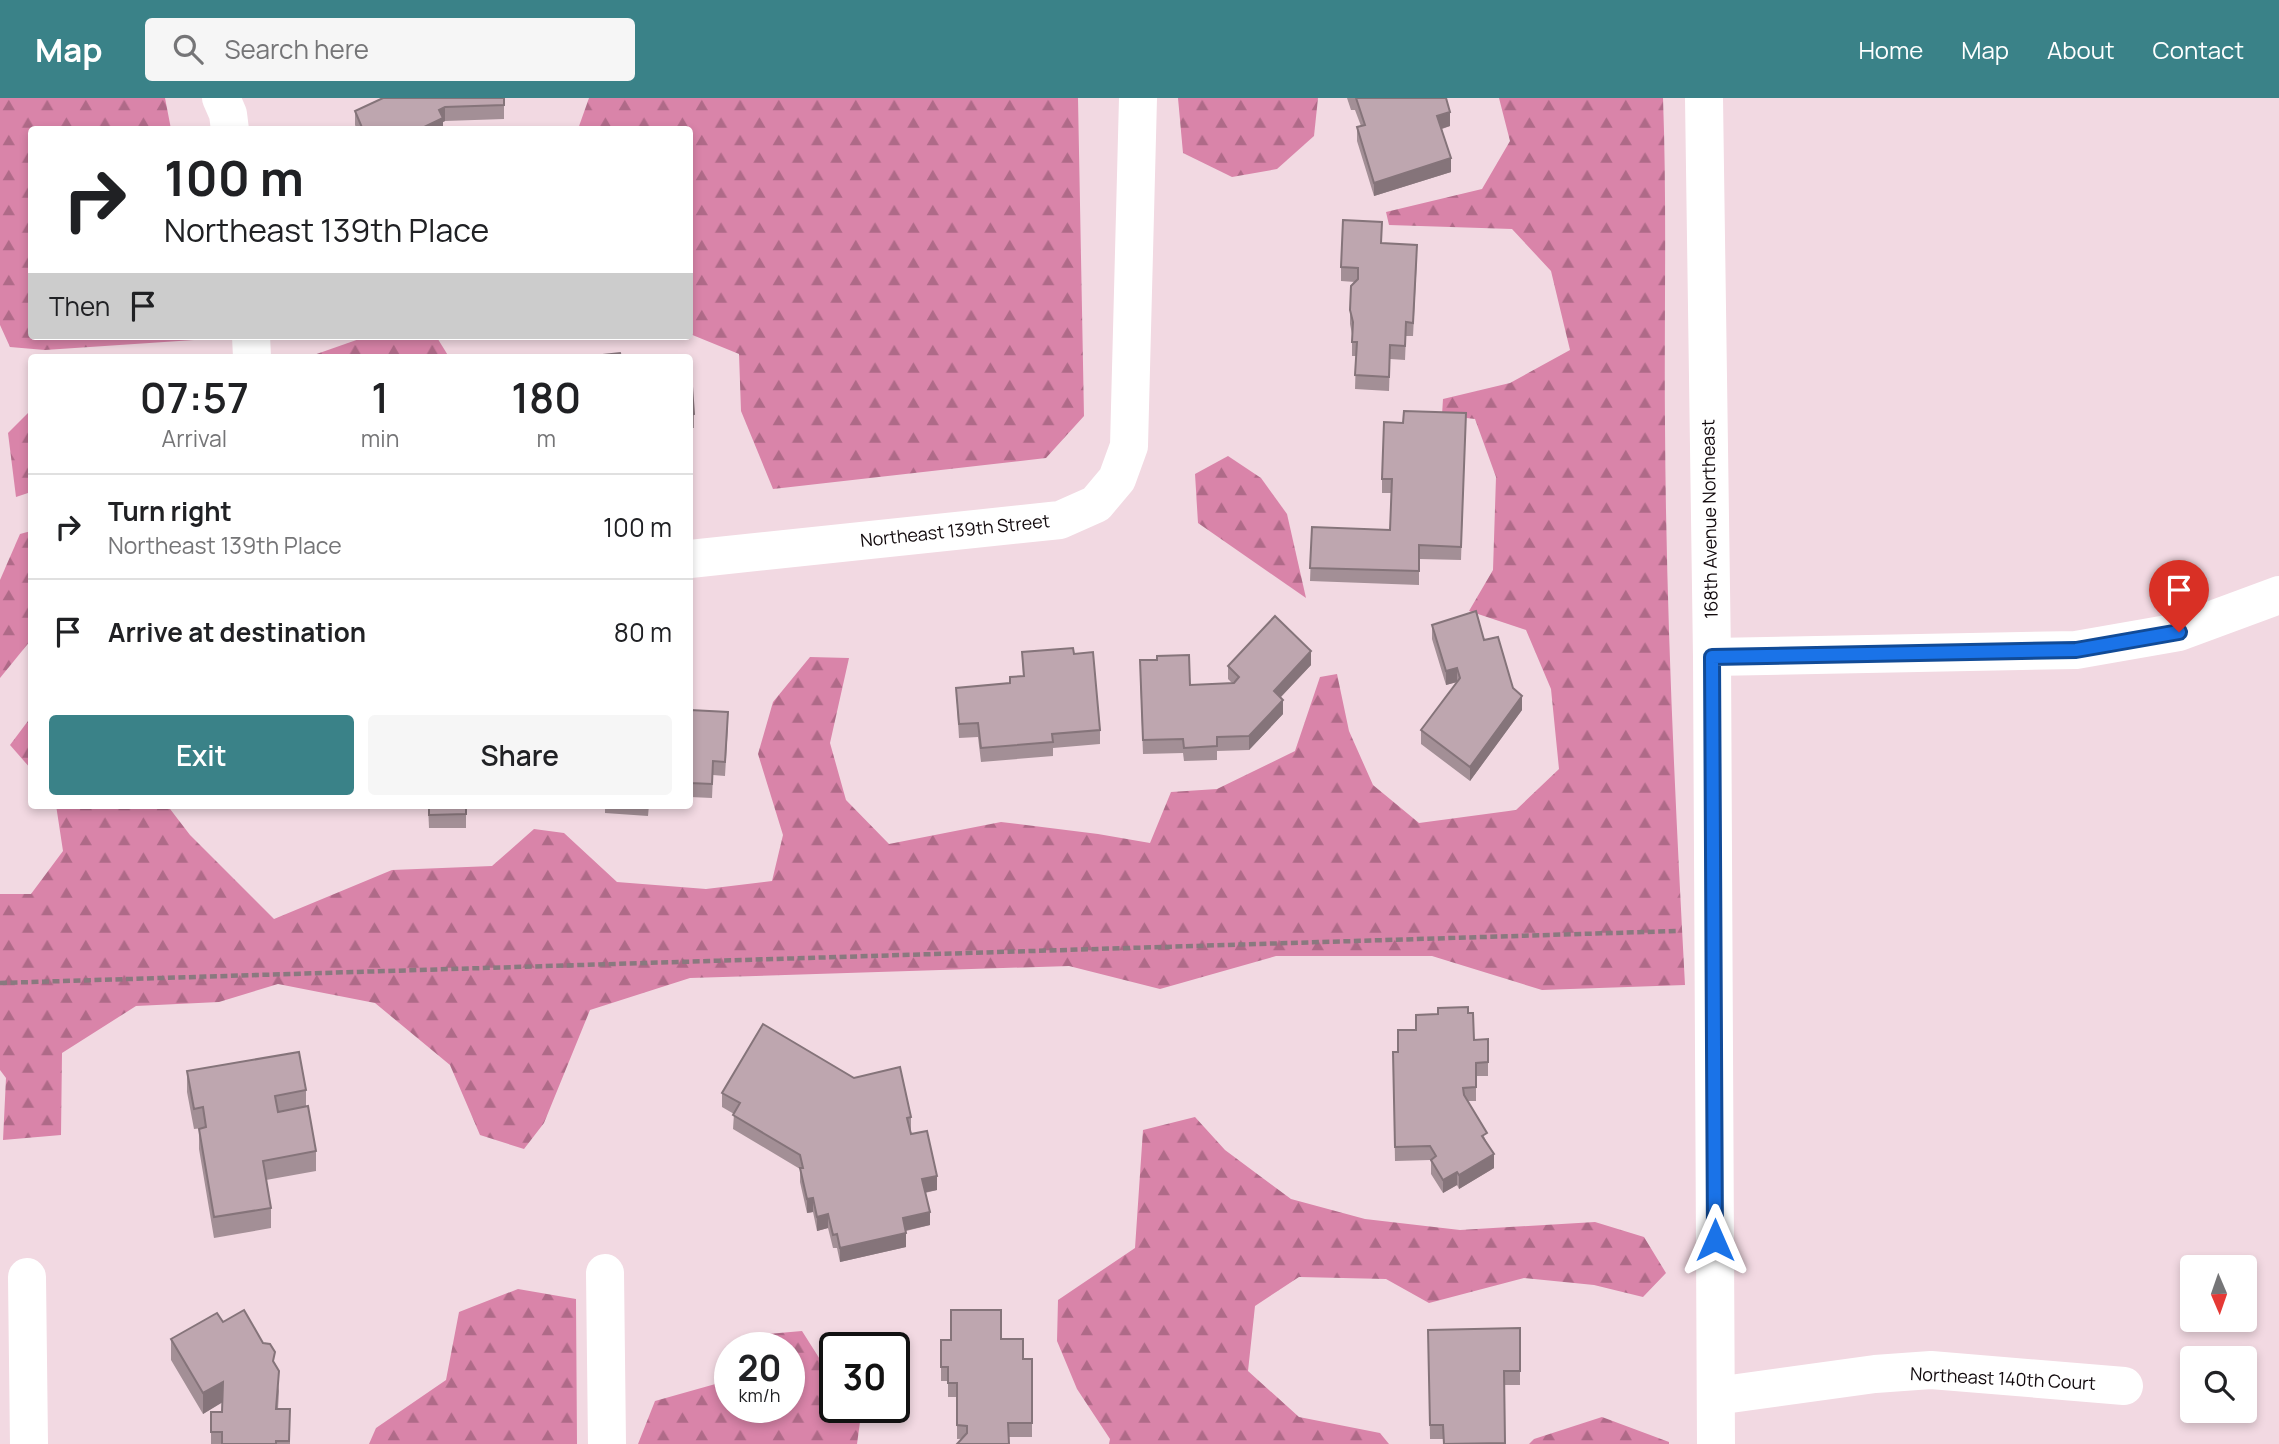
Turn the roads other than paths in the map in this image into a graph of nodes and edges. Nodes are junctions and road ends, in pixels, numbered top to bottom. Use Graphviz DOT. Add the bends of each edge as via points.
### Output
graph roads {
  1 [pos="221,98"];
  2 [pos="1138,98"];
  3 [pos="1704,98"];
  4 [pos="230,126"];
  5 [pos="693,559"];
  6 [pos="2279,595"];
  7 [pos="1712,657"];
  8 [pos="606,1273"];
  9 [pos="27,1277"];
  10 [pos="2124,1386"];
  11 [pos="1716,1396"];
  12 [pos="29,1444"];
  13 [pos="607,1444"];
  14 [pos="1716,1444"];
  1 -- 4 [label="street"];
  2 -- 5 [label="street, Northeast 139th Street" via="1129,446 1117,479 1096,504 1060,520"];
  3 -- 7 [label="street, 168th Avenue Northeast"];
  6 -- 7 [label="street" via="2179,632 2076,650"];
  7 -- 11 [label="street, 168th Avenue Northeast"];
  8 -- 13 [label="street"];
  9 -- 12 [label="street"];
  10 -- 11 [label="street, Northeast 140th Court" via="1931,1370"];
  11 -- 14 [label="street, 168th Avenue Northeast"];
}
